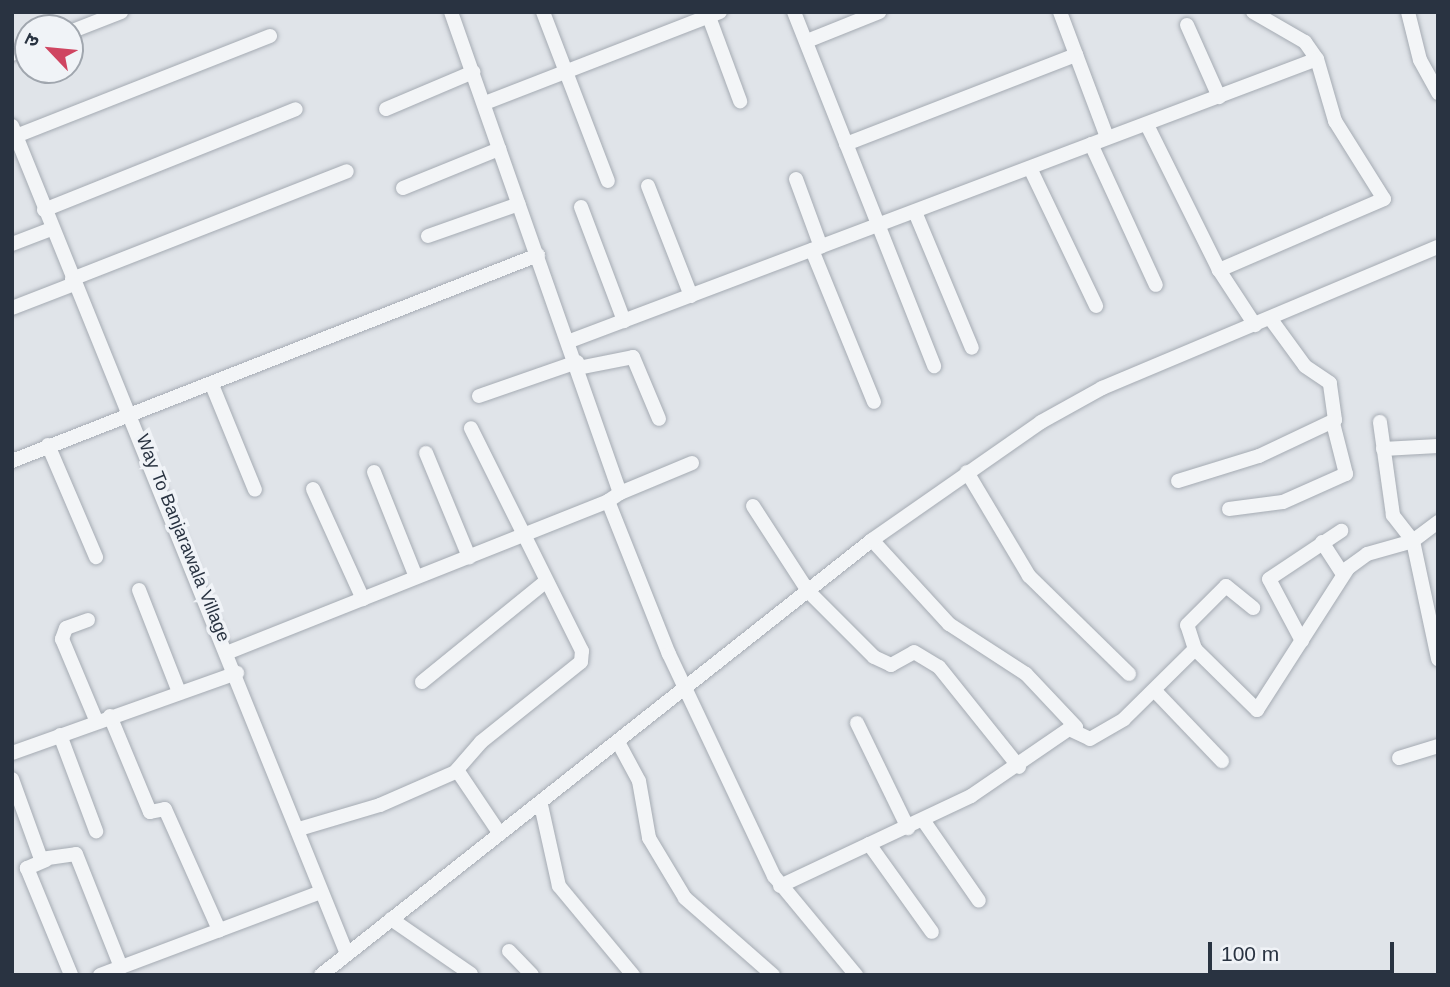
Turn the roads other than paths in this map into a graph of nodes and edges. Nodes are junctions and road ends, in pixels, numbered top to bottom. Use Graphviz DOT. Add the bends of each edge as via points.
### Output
graph roads {
  1 [pos="121,12"];
  2 [pos="451,12"];
  3 [pos="544,12"];
  4 [pos="794,12"];
  5 [pos="879,12"];
  6 [pos="1060,12"];
  7 [pos="1253,12"];
  8 [pos="1408,12"];
  9 [pos="715,15"];
  10 [pos="1187,25"];
  11 [pos="84,27"];
  12 [pos="270,36"];
  13 [pos="807,41"];
  14 [pos="1076,55"];
  15 [pos="1317,59"];
  16 [pos="473,72"];
  17 [pos="568,74"];
  18 [pos="1438,93"];
  19 [pos="1219,97"];
  20 [pos="740,101"];
  21 [pos="485,103"];
  22 [pos="386,108"];
  23 [pos="296,109"];
  24 [pos="1147,125"];
  25 [pos="14,131"];
  26 [pos="1107,137"];
  27 [pos="846,144"];
  28 [pos="1090,144"];
  29 [pos="499,149"];
  30 [pos="18,156"];
  31 [pos="1030,168"];
  32 [pos="347,171"];
  33 [pos="796,179"];
  34 [pos="608,181"];
  35 [pos="648,186"];
  36 [pos="402,188"];
  37 [pos="519,204"];
  38 [pos="581,207"];
  39 [pos="44,210"];
  40 [pos="915,212"];
  41 [pos="878,225"];
  42 [pos="51,229"];
  43 [pos="428,236"];
  44 [pos="12,244"];
  45 [pos="1438,247"];
  46 [pos="817,248"];
  47 [pos="538,255"];
  48 [pos="1219,270"];
  49 [pos="73,282"];
  50 [pos="1156,285"];
  51 [pos="691,296"];
  52 [pos="1096,306"];
  53 [pos="12,308"];
  54 [pos="1270,318"];
  55 [pos="624,321"];
  56 [pos="1255,325"];
  57 [pos="570,341"];
  58 [pos="972,348"];
  59 [pos="578,365"];
  60 [pos="934,366"];
  61 [pos="212,385"];
  62 [pos="479,396"];
  63 [pos="874,402"];
  64 [pos="134,415"];
  65 [pos="659,419"];
  66 [pos="1380,422"];
  67 [pos="1333,423"];
  68 [pos="471,428"];
  69 [pos="48,445"];
  70 [pos="1438,446"];
  71 [pos="1383,449"];
  72 [pos="426,453"];
  73 [pos="12,461"];
  74 [pos="692,463"];
  75 [pos="374,472"];
  76 [pos="967,472"];
  77 [pos="1178,481"];
  78 [pos="313,489"];
  79 [pos="255,490"];
  80 [pos="614,497"];
  81 [pos="753,506"];
  82 [pos="1229,509"];
  83 [pos="1438,522"];
  84 [pos="1341,531"];
  85 [pos="524,536"];
  86 [pos="872,540"];
  87 [pos="1413,541"];
  88 [pos="1322,542"];
  89 [pos="96,556"];
  90 [pos="469,557"];
  91 [pos="1343,574"];
  92 [pos="416,577"];
  93 [pos="545,582"];
  94 [pos="139,590"];
  95 [pos="808,590"];
  96 [pos="363,599"];
  97 [pos="1253,608"];
  98 [pos="88,620"];
  99 [pos="1435,632"];
  100 [pos="1302,641"];
  101 [pos="1195,649"];
  102 [pos="229,652"];
  103 [pos="1438,659"];
  104 [pos="237,673"];
  105 [pos="1129,674"];
  106 [pos="422,682"];
  107 [pos="688,689"];
  108 [pos="1155,691"];
  109 [pos="179,692"];
  110 [pos="103,718"];
  111 [pos="857,723"];
  112 [pos="1076,727"];
  113 [pos="60,735"];
  114 [pos="618,741"];
  115 [pos="1438,746"];
  116 [pos="12,753"];
  117 [pos="1399,758"];
  118 [pos="1222,761"];
  119 [pos="1019,767"];
  120 [pos="457,770"];
  121 [pos="12,779"];
  122 [pos="541,805"];
  123 [pos="923,820"];
  124 [pos="908,828"];
  125 [pos="299,829"];
  126 [pos="96,831"];
  127 [pos="500,834"];
  128 [pos="869,844"];
  129 [pos="46,860"];
  130 [pos="780,886"];
  131 [pos="321,892"];
  132 [pos="979,901"];
  133 [pos="391,919"];
  134 [pos="219,930"];
  135 [pos="932,932"];
  136 [pos="509,951"];
  137 [pos="346,954"];
  138 [pos="121,967"];
  139 [pos="324,974"];
  140 [pos="471,974"];
  141 [pos="71,975"];
  142 [pos="100,975"];
  143 [pos="532,975"];
  144 [pos="633,975"];
  145 [pos="773,975"];
  146 [pos="856,975"];
  1 -- 11 [label="street"];
  2 -- 16 [label="street"];
  3 -- 17 [label="street"];
  4 -- 13 [label="street"];
  5 -- 13 [label="street"];
  6 -- 14 [label="street"];
  7 -- 15 [label="street" via="1304,42"];
  8 -- 18 [label="street" via="1420,60"];
  9 -- 17 [label="street"];
  9 -- 20 [label="street"];
  10 -- 19 [label="street"];
  12 -- 25 [label="street"];
  13 -- 27 [label="street"];
  14 -- 26 [label="street"];
  14 -- 27 [label="street"];
  15 -- 19 [label="street"];
  15 -- 48 [label="street" via="1335,121 1384,199"];
  16 -- 21 [label="street"];
  16 -- 22 [label="street"];
  17 -- 21 [label="street"];
  17 -- 34 [label="street"];
  19 -- 24 [label="street"];
  21 -- 29 [label="street"];
  23 -- 39 [label="street"];
  24 -- 26 [label="street"];
  24 -- 48 [label="street"];
  25 -- 30 [label="street, Way To Banjarawala Village"];
  26 -- 28 [label="street"];
  27 -- 41 [label="street"];
  28 -- 31 [label="street"];
  28 -- 50 [label="street"];
  29 -- 36 [label="street"];
  29 -- 37 [label="street"];
  30 -- 39 [label="street, Way To Banjarawala Village"];
  31 -- 40 [label="street"];
  31 -- 52 [label="street"];
  32 -- 49 [label="street"];
  33 -- 46 [label="street"];
  35 -- 51 [label="street"];
  37 -- 43 [label="street"];
  37 -- 47 [label="street"];
  38 -- 55 [label="street"];
  39 -- 42 [label="street, Way To Banjarawala Village"];
  40 -- 41 [label="street"];
  40 -- 58 [label="street"];
  41 -- 46 [label="street"];
  41 -- 60 [label="street"];
  42 -- 44 [label="street"];
  42 -- 49 [label="street, Way To Banjarawala Village"];
  45 -- 54 [label="street"];
  46 -- 51 [label="street"];
  46 -- 63 [label="street"];
  47 -- 57 [label="street"];
  47 -- 61 [label="street"];
  48 -- 56 [label="street"];
  49 -- 53 [label="street"];
  49 -- 64 [label="street, Way To Banjarawala Village"];
  51 -- 55 [label="street"];
  54 -- 56 [label="street"];
  54 -- 67 [label="street" via="1305,366 1330,383"];
  55 -- 57 [label="street"];
  56 -- 76 [label="street" via="1068,405"];
  57 -- 59 [label="street"];
  59 -- 62 [label="street"];
  59 -- 65 [label="street" via="633,357"];
  59 -- 80 [label="street"];
  61 -- 64 [label="street"];
  61 -- 79 [label="street"];
  64 -- 69 [label="street"];
  64 -- 102 [label="street, Way To Banjarawala Village"];
  66 -- 71 [label="street"];
  67 -- 77 [label="street"];
  67 -- 82 [label="street" via="1346,474 1283,502"];
  68 -- 85 [label="street"];
  69 -- 73 [label="street"];
  69 -- 89 [label="street"];
  70 -- 71 [label="street"];
  71 -- 87 [label="street" via="1393,515"];
  72 -- 90 [label="street"];
  74 -- 80 [label="street"];
  75 -- 92 [label="street"];
  76 -- 86 [label="street"];
  76 -- 105 [label="street" via="1030,576"];
  78 -- 96 [label="street"];
  80 -- 85 [label="street"];
  80 -- 107 [label="street"];
  81 -- 95 [label="street"];
  83 -- 87 [label="street"];
  84 -- 88 [label="street"];
  85 -- 90 [label="street"];
  85 -- 93 [label="street"];
  86 -- 95 [label="street"];
  86 -- 112 [label="street" via="949,624 1026,674"];
  87 -- 91 [label="street" via="1367,554"];
  87 -- 99 [label="street"];
  88 -- 91 [label="street"];
  88 -- 100 [label="street" via="1269,582"];
  90 -- 92 [label="street"];
  91 -- 100 [label="street"];
  92 -- 96 [label="street"];
  93 -- 106 [label="street"];
  93 -- 120 [label="street" via="582,651 581,662 481,742"];
  94 -- 109 [label="street"];
  95 -- 107 [label="street"];
  95 -- 119 [label="street" via="880,662 895,664 914,652 939,667"];
  96 -- 102 [label="street"];
  97 -- 101 [label="street" via="1226,586 1187,625"];
  98 -- 110 [label="street" via="66,628 62,639"];
  99 -- 103 [label="street"];
  100 -- 101 [label="street" via="1255,710"];
  101 -- 108 [label="street"];
  102 -- 104 [label="street, Way To Banjarawala Village"];
  104 -- 109 [label="street"];
  104 -- 125 [label="street, Way To Banjarawala Village"];
  107 -- 114 [label="street"];
  107 -- 130 [label="street"];
  108 -- 112 [label="street" via="1094,738"];
  108 -- 118 [label="street"];
  109 -- 110 [label="street"];
  110 -- 113 [label="street"];
  110 -- 134 [label="street" via="150,812 165,809"];
  111 -- 124 [label="street"];
  112 -- 119 [label="street"];
  113 -- 116 [label="street"];
  113 -- 126 [label="street"];
  114 -- 122 [label="street"];
  114 -- 145 [label="street" via="639,781 649,838 685,898"];
  115 -- 117 [label="street"];
  119 -- 123 [label="street"];
  120 -- 125 [label="street" via="380,805"];
  120 -- 127 [label="street"];
  121 -- 129 [label="street" via="38,855"];
  122 -- 127 [label="street"];
  122 -- 144 [label="street" via="559,886"];
  123 -- 124 [label="street"];
  123 -- 132 [label="street"];
  124 -- 128 [label="street"];
  125 -- 131 [label="street, Way To Banjarawala Village"];
  127 -- 133 [label="street"];
  128 -- 130 [label="street"];
  128 -- 135 [label="street"];
  129 -- 138 [label="street" via="76,854"];
  129 -- 141 [label="street" via="27,868"];
  130 -- 146 [label="street"];
  131 -- 134 [label="street"];
  131 -- 137 [label="street, Way To Banjarawala Village"];
  133 -- 137 [label="street"];
  133 -- 140 [label="street"];
  134 -- 138 [label="street"];
  136 -- 143 [label="street"];
  137 -- 139 [label="street"];
  138 -- 142 [label="street"];
}
